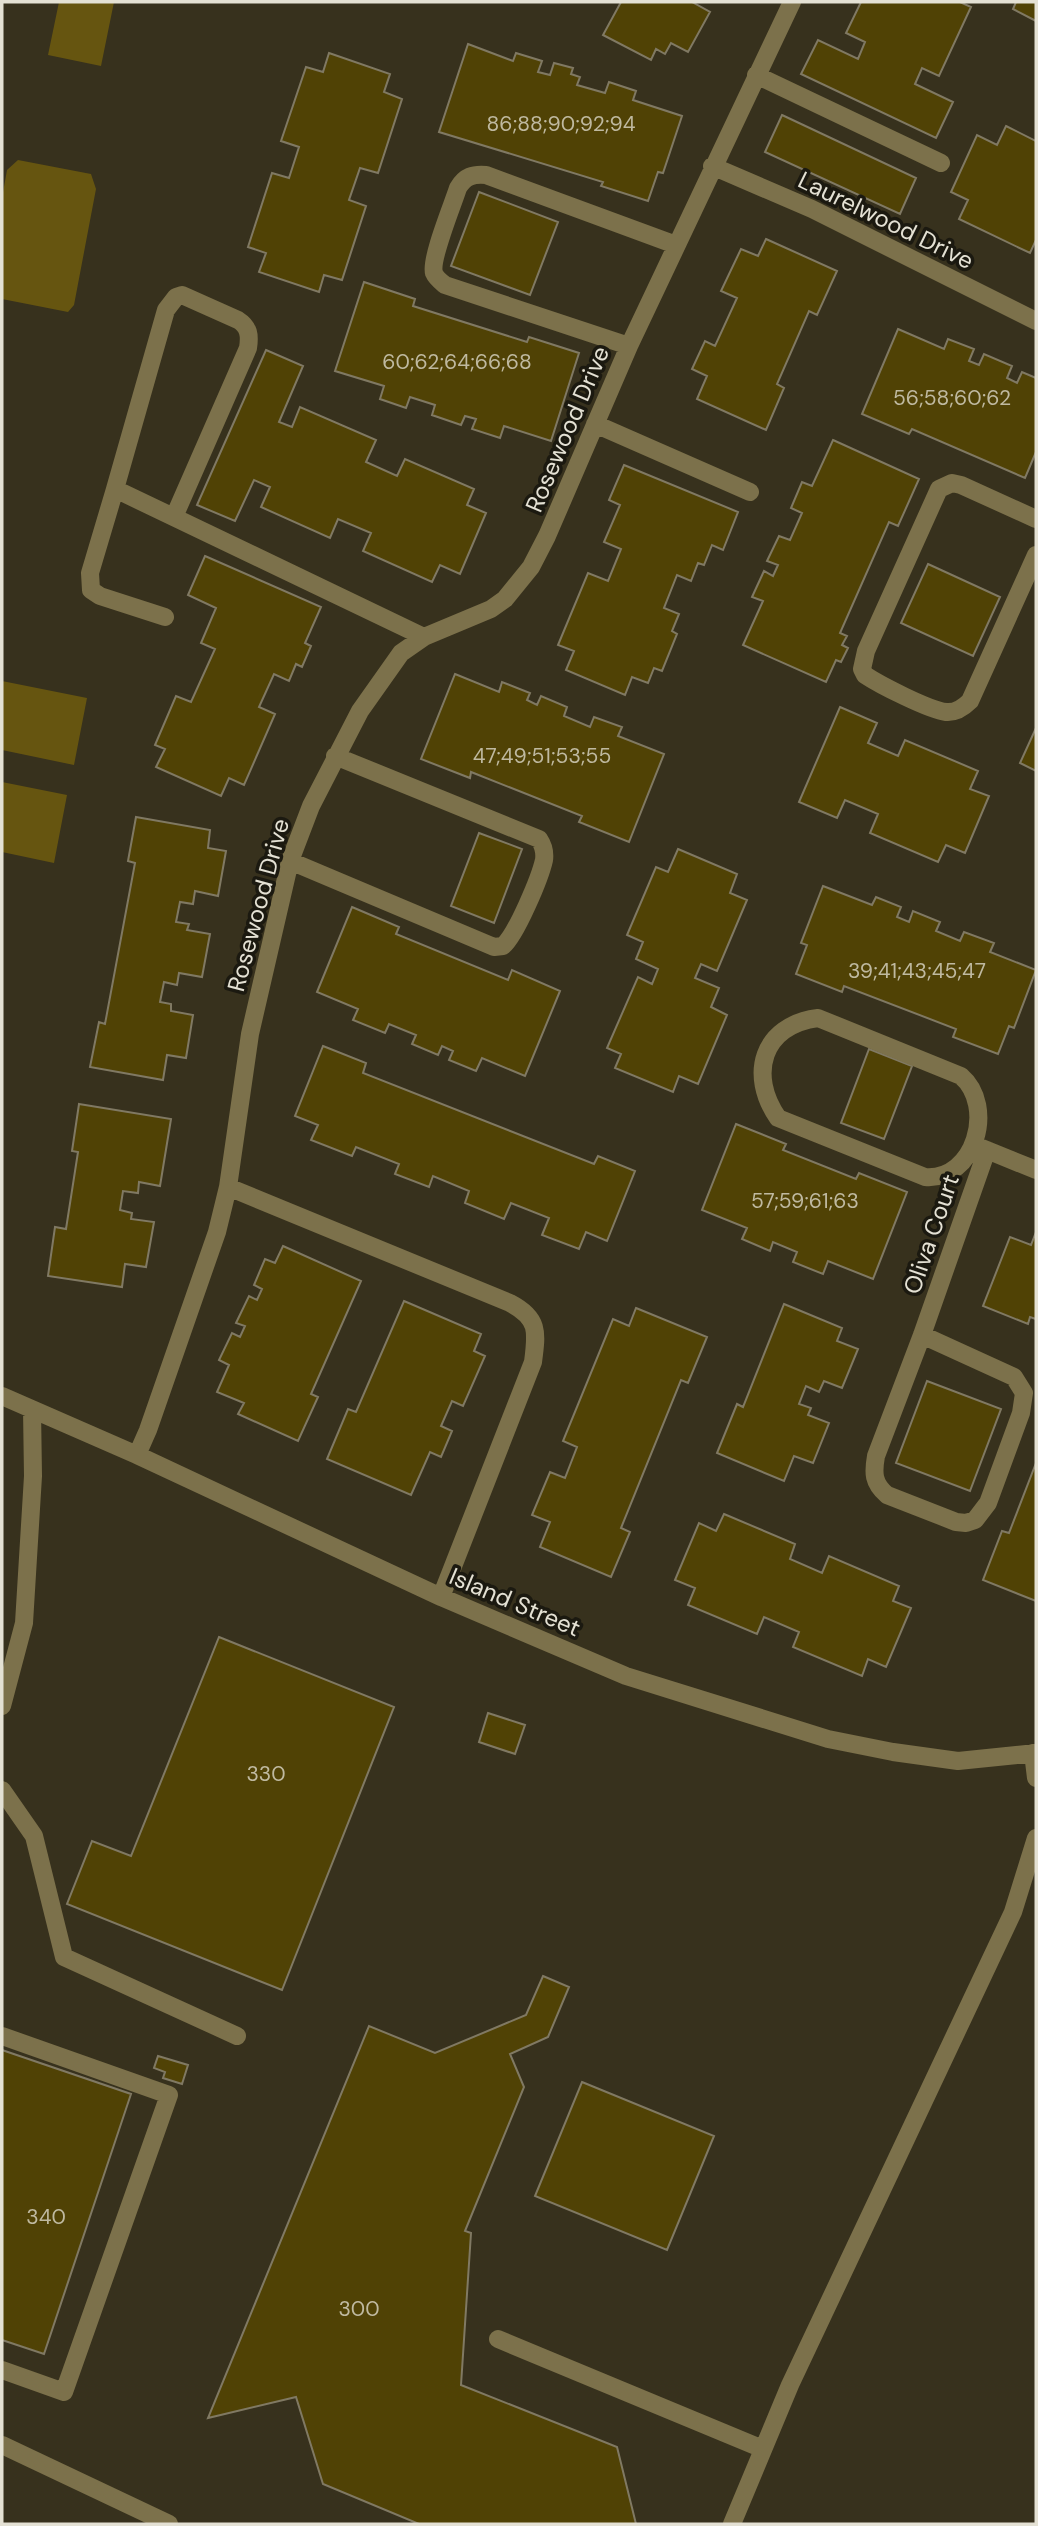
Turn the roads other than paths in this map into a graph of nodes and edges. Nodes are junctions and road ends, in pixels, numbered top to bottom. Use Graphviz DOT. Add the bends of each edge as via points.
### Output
graph roads {
  1 [pos="792,2"];
  2 [pos="756,75"];
  3 [pos="941,163"];
  4 [pos="712,166"];
  5 [pos="676,245"];
  6 [pos="1036,321"];
  7 [pos="629,346"];
  8 [pos="595,424"];
  9 [pos="115,489"];
  10 [pos="750,492"];
  11 [pos="174,517"];
  12 [pos="1036,519"];
  13 [pos="1036,555"];
  14 [pos="165,617"];
  15 [pos="424,637"];
  16 [pos="335,756"];
  17 [pos="290,861"];
  18 [pos="980,1147"];
  19 [pos="1036,1170"];
  20 [pos="228,1186"];
  21 [pos="922,1335"];
  22 [pos="2,1396"];
  23 [pos="32,1409"];
  24 [pos="137,1455"];
  25 [pos="441,1597"];
  26 [pos="2,1706"];
  27 [pos="1035,1753"];
  28 [pos="1036,1778"];
  29 [pos="2,1790"];
  30 [pos="1036,1838"];
  31 [pos="2,2036"];
  32 [pos="237,2036"];
  33 [pos="498,2339"];
  34 [pos="2,2370"];
  35 [pos="2,2445"];
  36 [pos="763,2449"];
  37 [pos="169,2524"];
  38 [pos="732,2524"];
  1 -- 2 [label="street, Rosewood Drive"];
  2 -- 3 [label="street"];
  2 -- 4 [label="street, Rosewood Drive"];
  4 -- 5 [label="street, Rosewood Drive"];
  4 -- 6 [label="street, Laurelwood Drive" via="812,209"];
  5 -- 7 [label="street, Rosewood Drive"];
  5 -- 7 [label="street" via="486,175 473,174 458,188 434,262 439,280"];
  7 -- 8 [label="street, Rosewood Drive"];
  8 -- 10 [label="street"];
  8 -- 15 [label="street, Rosewood Drive" via="547,536 517,585 491,609"];
  9 -- 11 [label="street"];
  9 -- 11 [label="street" via="166,310 176,297 190,297 244,324 249,338"];
  9 -- 14 [label="street" via="90,573 91,590"];
  11 -- 15 [label="street"];
  12 -- 13 [label="street" via="961,485 952,483 939,489 862,661 865,675 936,709 963,708"];
  15 -- 16 [label="street, Rosewood Drive" via="386,671"];
  16 -- 17 [label="street, Rosewood Drive"];
  16 -- 17 [label="street" via="539,839 544,860 515,931 503,946 494,947"];
  17 -- 20 [label="street, Rosewood Drive" via="250,1034"];
  18 -- 18 [label="street, Oliva Court" via="953,1170 925,1177 778,1118 764,1088 762,1068 767,1050 787,1026 818,1018 961,1076 975,1094"];
  18 -- 19 [label="street"];
  18 -- 21 [label="street, Oliva Court"];
  20 -- 24 [label="street, Rosewood Drive" via="217,1232"];
  20 -- 25 [label="street" via="510,1303 534,1324 533,1362"];
  21 -- 21 [label="street, Oliva Court" via="876,1456 874,1479 887,1495 966,1523 975,1520 988,1503 1024,1393 1014,1377"];
  22 -- 23 [label="street, Island Street"];
  23 -- 24 [label="street, Island Street"];
  23 -- 26 [label="street" via="33,1476 24,1623"];
  24 -- 25 [label="street, Island Street"];
  25 -- 27 [label="street, Island Street" via="626,1676 828,1739 958,1761"];
  27 -- 28 [label="street"];
  29 -- 32 [label="street" via="33,1836 64,1957"];
  30 -- 36 [label="street" via="1013,1912"];
  31 -- 34 [label="street" via="169,2095 64,2392"];
  33 -- 36 [label="street"];
  35 -- 37 [label="street"];
  36 -- 38 [label="street"];
}
